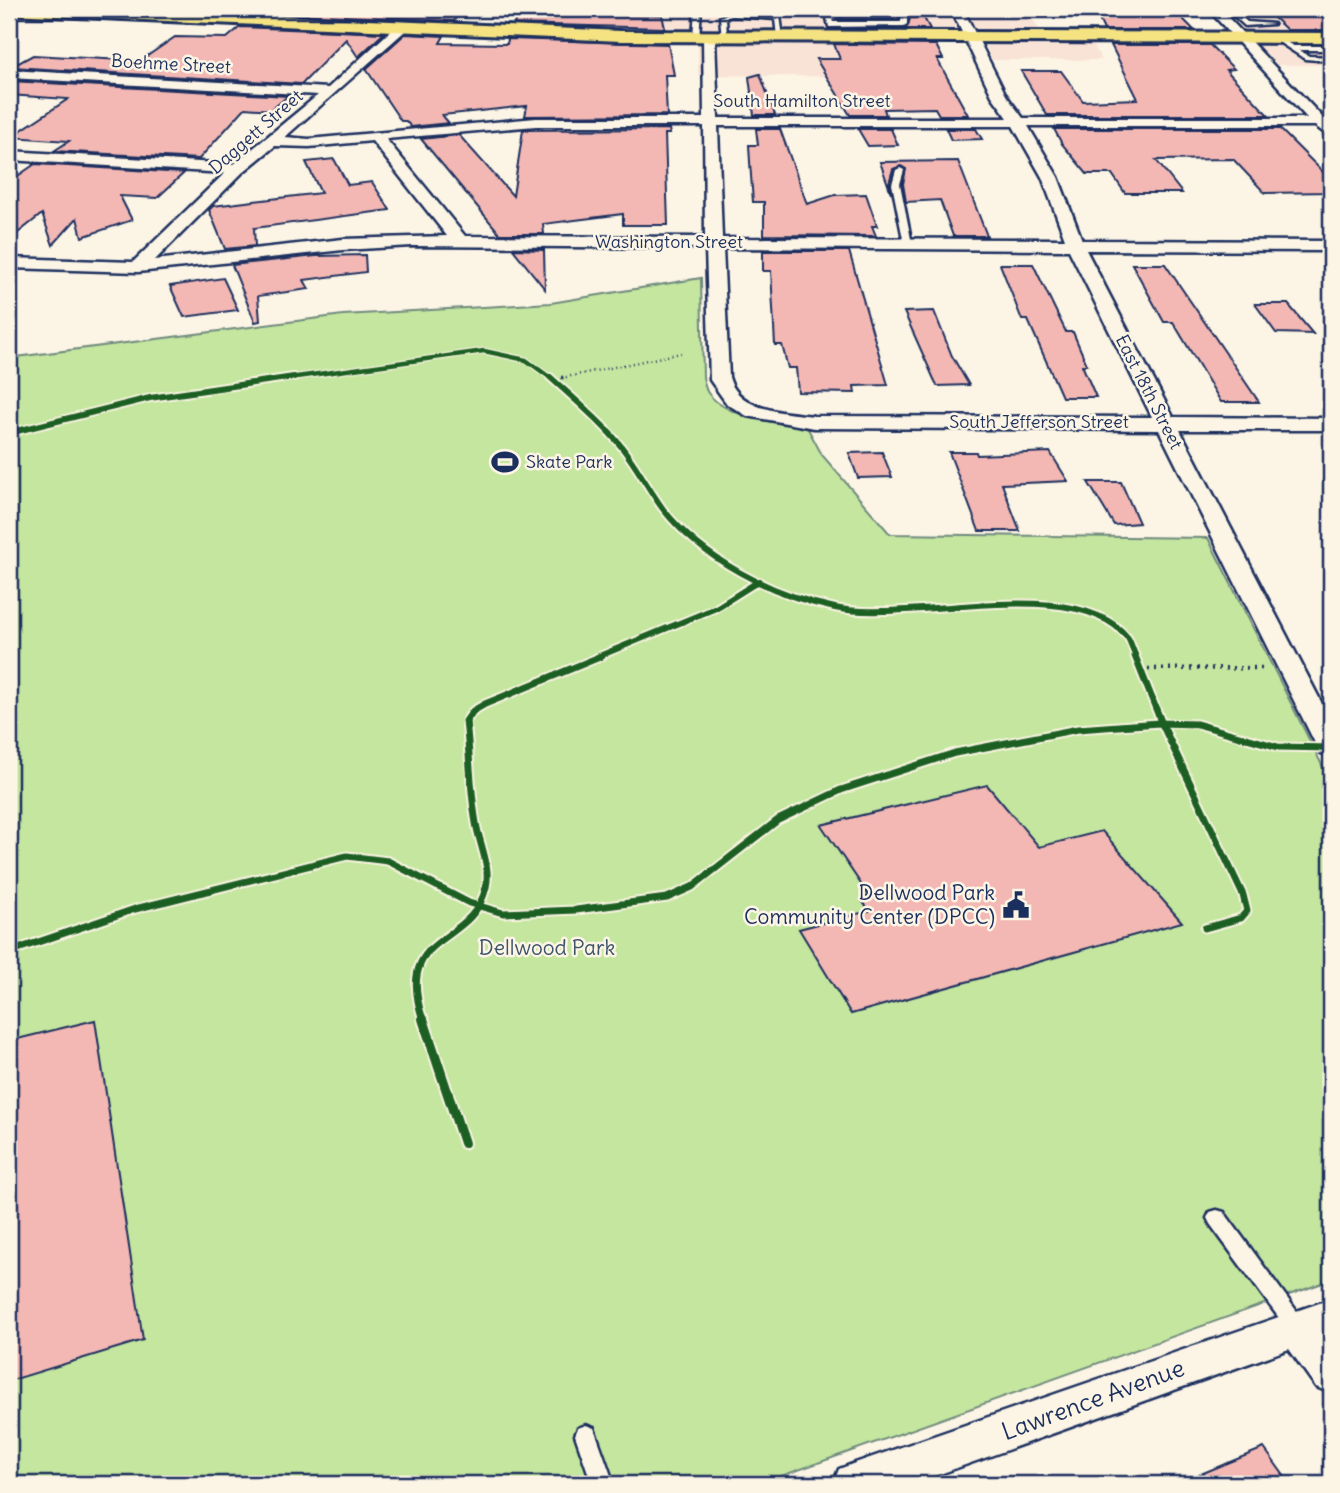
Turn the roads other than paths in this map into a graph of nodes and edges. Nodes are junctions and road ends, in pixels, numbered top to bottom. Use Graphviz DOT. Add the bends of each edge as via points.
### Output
graph roads {
  1 [pos="9,9"];
  2 [pos="698,9"];
  3 [pos="850,9"];
  4 [pos="65,10"];
  5 [pos="958,11"];
  6 [pos="1216,11"];
  7 [pos="401,27"];
  8 [pos="833,30"];
  9 [pos="1279,36"];
  10 [pos="709,37"];
  11 [pos="971,37"];
  12 [pos="1240,38"];
  13 [pos="1331,38"];
  14 [pos="1331,48"];
  15 [pos="1297,52"];
  16 [pos="1307,52"];
  17 [pos="1331,58"];
  18 [pos="9,74"];
  19 [pos="331,92"];
  20 [pos="1017,120"];
  21 [pos="710,121"];
  22 [pos="1324,122"];
  23 [pos="375,135"];
  24 [pos="1331,136"];
  25 [pos="274,141"];
  26 [pos="9,155"];
  27 [pos="238,169"];
  28 [pos="900,170"];
  29 [pos="461,242"];
  30 [pos="713,242"];
  31 [pos="908,244"];
  32 [pos="1074,245"];
  33 [pos="1331,246"];
  34 [pos="9,263"];
  35 [pos="138,267"];
  36 [pos="1164,422"];
  37 [pos="1331,424"];
  38 [pos="1323,714"];
  39 [pos="1331,747"];
  40 [pos="1217,1218"];
  41 [pos="1314,1322"];
  42 [pos="1331,1374"];
  43 [pos="586,1435"];
  44 [pos="603,1484"];
  45 [pos="855,1484"];
  1 -- 4 [label="main road"];
  2 -- 10 [label="lane"];
  3 -- 8 [label="lane" via="829,19"];
  4 -- 7 [label="main road"];
  5 -- 8 [label="lane" via="914,12 904,15 904,24"];
  5 -- 11 [label="street, East 18th Street"];
  6 -- 9 [label="lane" via="1236,14 1245,24"];
  6 -- 12 [label="street"];
  7 -- 10 [label="main road"];
  7 -- 19 [label="street, Daggett Street"];
  8 -- 10 [label="main road" via="780,37"];
  8 -- 11 [label="main road"];
  9 -- 12 [label="main road"];
  9 -- 13 [label="main road"];
  9 -- 14 [label="lane"];
  9 -- 15 [label="lane"];
  10 -- 21 [label="street"];
  11 -- 12 [label="main road"];
  11 -- 20 [label="street, East 18th Street" via="999,96"];
  12 -- 22 [label="street"];
  15 -- 16 [label="lane"];
  15 -- 17 [label="lane" via="1307,58"];
  18 -- 19 [label="street, Boehme Street"];
  19 -- 25 [label="street, Daggett Street"];
  20 -- 21 [label="street, South Hamilton Street"];
  20 -- 22 [label="street, South Hamilton Street"];
  20 -- 32 [label="street, East 18th Street" via="1062,204"];
  21 -- 23 [label="street, South Hamilton Street" via="536,122"];
  21 -- 30 [label="street"];
  22 -- 24 [label="street"];
  23 -- 25 [label="street, South Hamilton Street" via="309,143"];
  23 -- 29 [label="street"];
  25 -- 27 [label="street, Daggett Street"];
  26 -- 27 [label="street"];
  27 -- 35 [label="street, Daggett Street"];
  28 -- 31 [label="lane" via="896,184"];
  29 -- 30 [label="street, Washington Street"];
  29 -- 35 [label="street, Washington Street" via="339,243"];
  30 -- 31 [label="street, Washington Street"];
  30 -- 36 [label="street, South Jefferson Street" via="718,366 725,392 752,409 788,420"];
  31 -- 32 [label="street, Washington Street"];
  32 -- 33 [label="street, Washington Street"];
  32 -- 36 [label="street, East 18th Street"];
  34 -- 35 [label="street, Washington Street"];
  36 -- 37 [label="street, South Jefferson Street"];
  36 -- 38 [label="street, East 18th Street" via="1291,668"];
  38 -- 39 [label="street, East 18th Street"];
  40 -- 41 [label="lane"];
  41 -- 42 [label="street"];
  41 -- 45 [label="street, Lawrence Avenue"];
  43 -- 44 [label="lane"];
}
